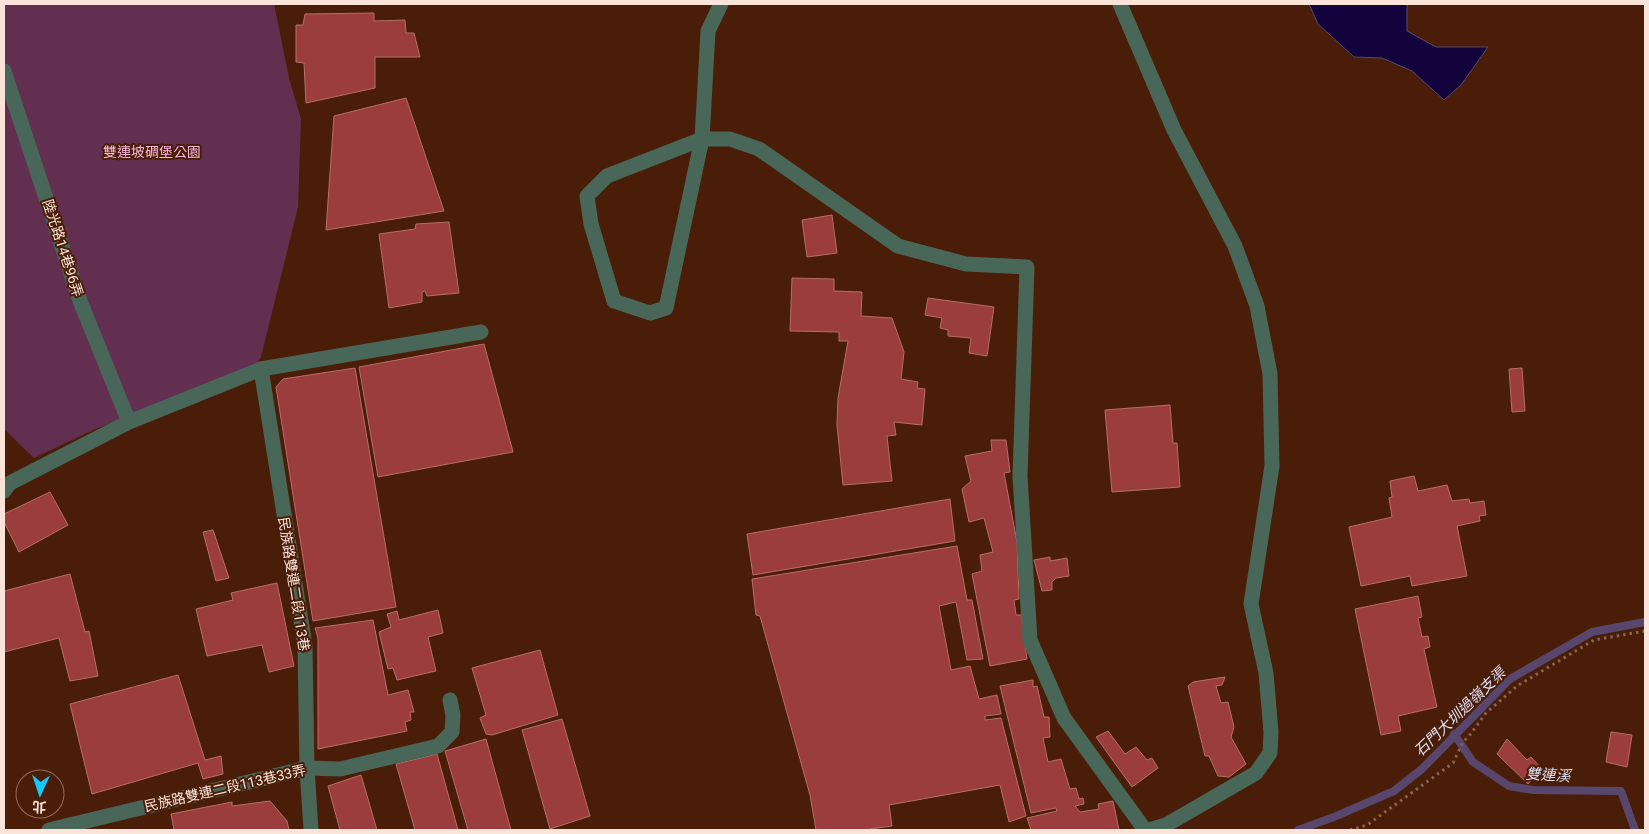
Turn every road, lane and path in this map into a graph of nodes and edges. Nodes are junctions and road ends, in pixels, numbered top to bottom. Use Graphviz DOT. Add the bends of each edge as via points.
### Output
graph roads {
  1 [pos="721,4"];
  2 [pos="1120,4"];
  3 [pos="4,70"];
  4 [pos="702,139"];
  5 [pos="481,332"];
  6 [pos="261,369"];
  7 [pos="129,422"];
  8 [pos="4,491"];
  9 [pos="1645,630"];
  10 [pos="450,700"];
  11 [pos="307,768"];
  12 [pos="49,830"];
  13 [pos="311,830"];
  14 [pos="1147,830"];
  15 [pos="1350,830"];
  1 -- 4 [label="lane" via="708,31"];
  2 -- 14 [label="lane" via="1174,130 1235,246 1257,306 1270,374 1272,466 1251,604 1266,673 1270,753 1256,773 1166,825"];
  3 -- 7 [label="lane, 陸光路14巷96弄" via="80,300"];
  4 -- 4 [label="lane" via="666,308 650,313 614,301 591,224 587,196 607,176"];
  4 -- 14 [label="lane" via="730,139 759,149 898,246 966,264 1027,267 1020,476 1030,640 1064,718"];
  5 -- 6 [label="lane"];
  6 -- 7 [label="lane"];
  6 -- 11 [label="lane, 民族路雙連二段113巷" via="305,646"];
  7 -- 8 [label="lane" via="10,483"];
  9 -- 15 [label="path" via="1594,640 1517,686 1486,714 1463,742 1453,763 1367,825"];
  10 -- 11 [label="lane, 民族路雙連二段113巷33弄" via="454,715 452,732 438,746 340,769"];
  11 -- 12 [label="lane, 民族路雙連二段113巷33弄"];
  11 -- 13 [label="lane, 民族路雙連二段113巷"];
}
